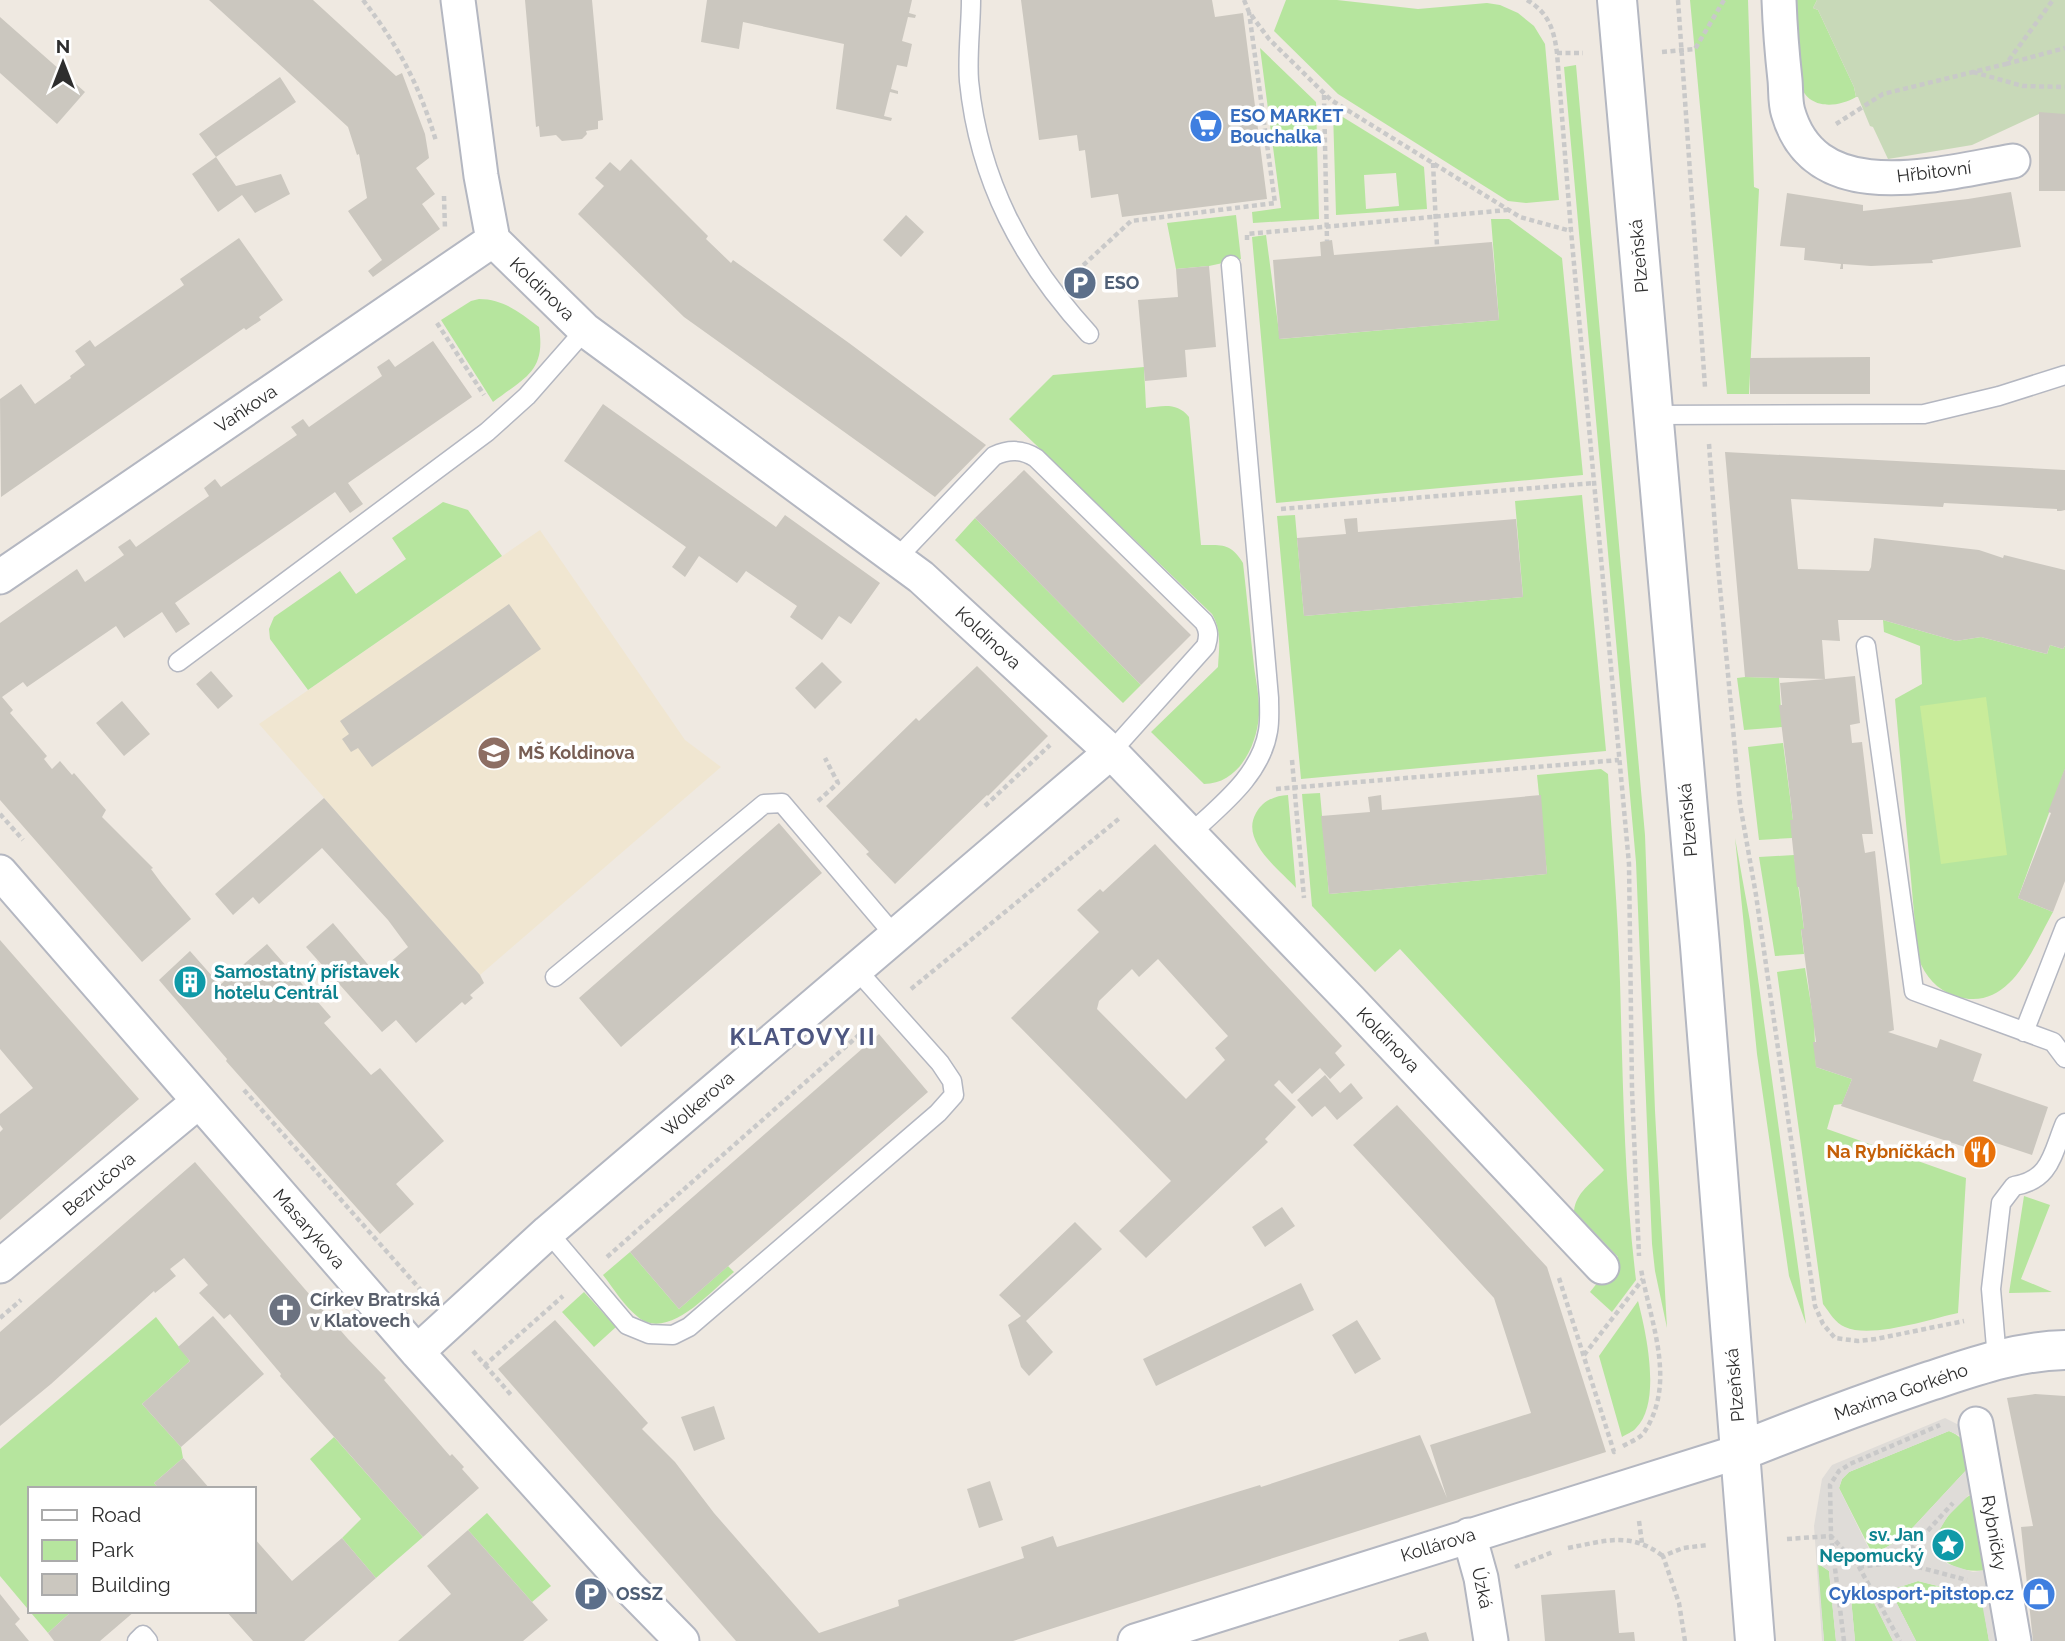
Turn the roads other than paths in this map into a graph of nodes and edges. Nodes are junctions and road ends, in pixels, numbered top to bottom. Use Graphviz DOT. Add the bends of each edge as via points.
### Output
graph roads {
  1 [pos="457,0"];
  2 [pos="971,0"];
  3 [pos="1617,0"];
  4 [pos="1779,0"];
  5 [pos="2013,161"];
  6 [pos="493,240"];
  7 [pos="1231,265"];
  8 [pos="585,330"];
  9 [pos="1089,334"];
  10 [pos="2065,374"];
  11 [pos="1652,415"];
  12 [pos="897,558"];
  13 [pos="0,578"];
  14 [pos="1866,646"];
  15 [pos="178,662"];
  16 [pos="1111,752"];
  17 [pos="1190,834"];
  18 [pos="0,872"];
  19 [pos="2065,927"];
  20 [pos="895,936"];
  21 [pos="856,969"];
  22 [pos="555,977"];
  23 [pos="2024,1032"];
  24 [pos="2065,1058"];
  25 [pos="198,1102"];
  26 [pos="2065,1123"];
  27 [pos="548,1231"];
  28 [pos="0,1266"];
  29 [pos="1602,1267"];
  30 [pos="2065,1350"];
  31 [pos="417,1352"];
  32 [pos="1997,1359"];
  33 [pos="1960,1424"];
  34 [pos="1741,1451"];
  35 [pos="1469,1535"];
  36 [pos="137,1641"];
  37 [pos="148,1641"];
  38 [pos="682,1641"];
  39 [pos="1135,1641"];
  40 [pos="1491,1641"];
  41 [pos="1755,1641"];
  42 [pos="2014,1641"];
  1 -- 6 [label="street"];
  2 -- 9 [label="lane" via="969,79 984,160 1015,236 1053,293"];
  3 -- 11 [label="main road, Plzeňská"];
  4 -- 5 [label="street, Hřbitovní" via="1787,111 1798,135 1821,161 1842,173 1904,180"];
  6 -- 8 [label="street, Koldinova"];
  6 -- 13 [label="street, Vaňkova"];
  7 -- 17 [label="lane" via="1269,727 1252,771"];
  8 -- 12 [label="street, Koldinova"];
  8 -- 15 [label="lane" via="500,421"];
  10 -- 11 [label="lane" via="1924,414"];
  11 -- 34 [label="main road, Plzeňská"];
  12 -- 16 [label="street, Koldinova"];
  12 -- 16 [label="lane" via="994,456 1014,450 1036,458 1208,629 1206,646"];
  14 -- 23 [label="lane" via="1914,991"];
  16 -- 17 [label="street, Koldinova"];
  16 -- 20 [label="street, Wolkerova"];
  17 -- 29 [label="street, Koldinova"];
  18 -- 25 [label="street, Masarykova"];
  19 -- 23 [label="lane"];
  20 -- 21 [label="street, Wolkerova"];
  20 -- 22 [label="lane" via="782,803 772,802"];
  21 -- 27 [label="street, Wolkerova"];
  21 -- 27 [label="lane" via="940,1063 953,1081 954,1095 689,1327 673,1335 649,1334 626,1325"];
  23 -- 24 [label="lane" via="2053,1042"];
  25 -- 28 [label="street, Bezručova"];
  25 -- 31 [label="street, Masarykova"];
  26 -- 32 [label="lane" via="2044,1172 2030,1183 2014,1186 2001,1203 1991,1289"];
  27 -- 31 [label="street, Wolkerova"];
  30 -- 32 [label="main road, Maxima Gorkého"];
  31 -- 38 [label="street, Masarykova"];
  32 -- 34 [label="main road, Maxima Gorkého" via="1844,1410"];
  33 -- 42 [label="street, Rybníčky" via="1983,1471"];
  34 -- 35 [label="street, Kollárova"];
  34 -- 41 [label="main road, Plzeňská"];
  35 -- 39 [label="street, Kollárova"];
  35 -- 40 [label="street, Úzká"];
  36 -- 37 [label="lane" via="143,1635"];
}
